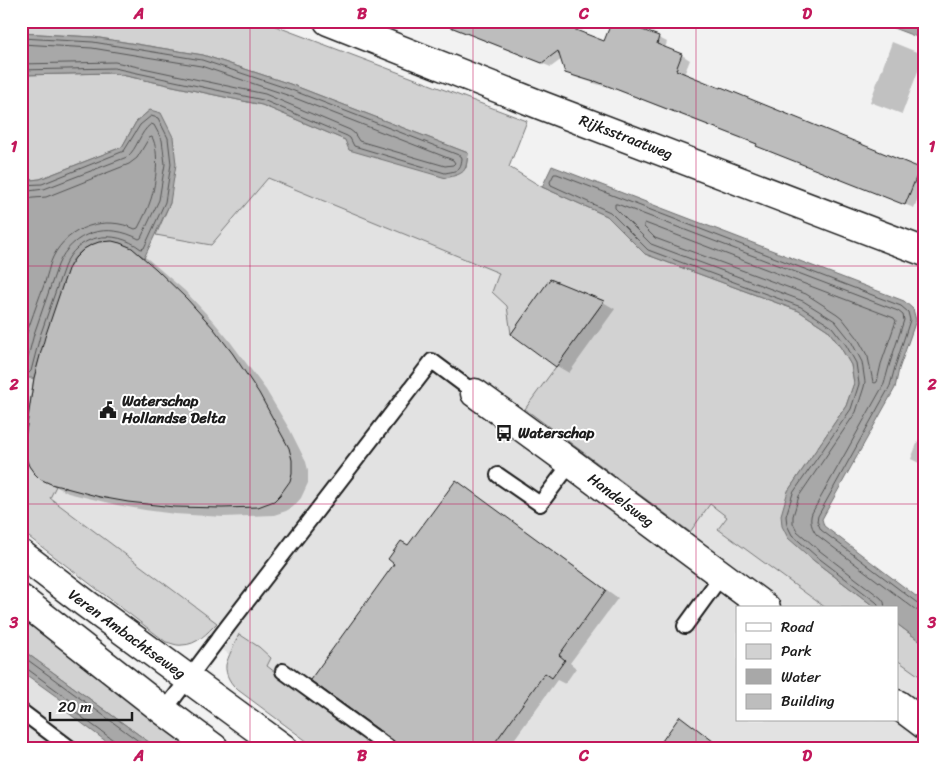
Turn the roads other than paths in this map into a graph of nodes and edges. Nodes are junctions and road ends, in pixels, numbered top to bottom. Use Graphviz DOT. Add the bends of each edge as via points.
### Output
graph roads {
  1 [pos="328,21"];
  2 [pos="925,252"];
  3 [pos="475,393"];
  4 [pos="571,462"];
  5 [pos="498,475"];
  6 [pos="21,554"];
  7 [pos="722,575"];
  8 [pos="21,599"];
  9 [pos="763,606"];
  10 [pos="685,626"];
  11 [pos="283,671"];
  12 [pos="189,679"];
  13 [pos="898,705"];
  14 [pos="21,711"];
  15 [pos="164,711"];
  16 [pos="925,724"];
  17 [pos="70,748"];
  18 [pos="214,748"];
  19 [pos="283,748"];
  20 [pos="389,748"];
  1 -- 2 [label="street, Rijksstraatweg"];
  3 -- 4 [label="street, Handelsweg"];
  3 -- 12 [label="lane" via="432,361"];
  4 -- 5 [label="lane" via="540,504"];
  4 -- 7 [label="street, Handelsweg"];
  6 -- 12 [label="street, Veren Ambachtseweg"];
  7 -- 9 [label="street, Handelsweg"];
  7 -- 10 [label="lane"];
  8 -- 15 [label="street"];
  11 -- 20 [label="lane"];
  12 -- 15 [label="lane"];
  12 -- 19 [label="street, Veren Ambachtseweg"];
  13 -- 16 [label="street"];
  14 -- 17 [label="lane"];
  15 -- 18 [label="street"];
}
